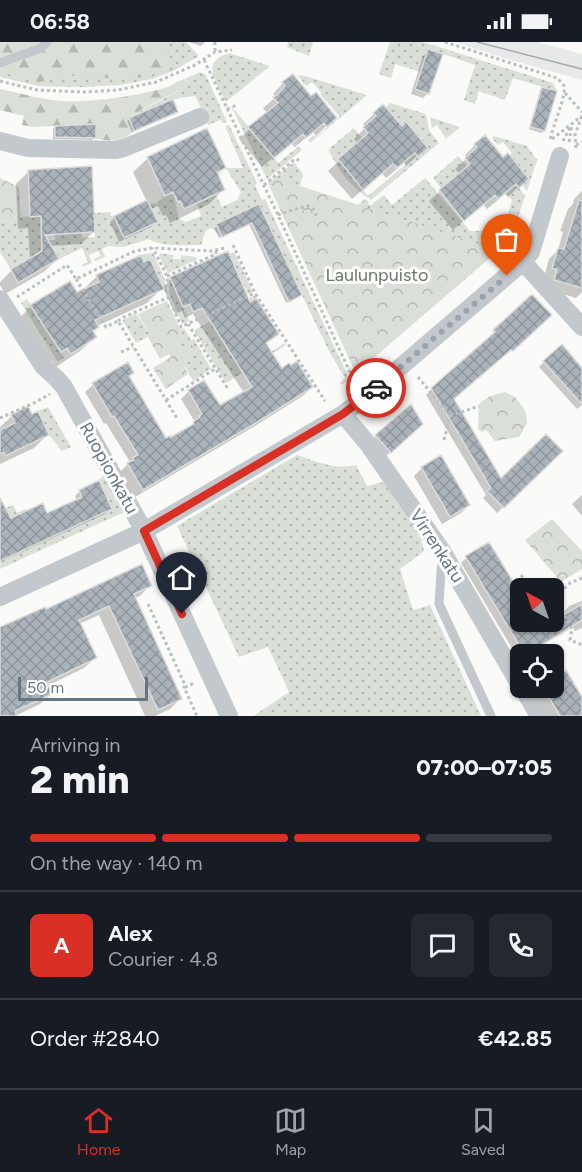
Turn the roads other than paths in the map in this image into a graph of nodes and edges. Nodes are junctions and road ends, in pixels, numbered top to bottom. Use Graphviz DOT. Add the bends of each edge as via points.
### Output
graph roads {
  1 [pos="47,42"];
  2 [pos="0,63"];
  3 [pos="200,117"];
  4 [pos="0,141"];
  5 [pos="568,154"];
  6 [pos="523,262"];
  7 [pos="2,302"];
  8 [pos="582,327"];
  9 [pos="343,414"];
  10 [pos="144,531"];
  11 [pos="442,552"];
  12 [pos="0,597"];
  13 [pos="510,667"];
  14 [pos="528,698"];
  15 [pos="228,716"];
  16 [pos="491,716"];
  17 [pos="539,716"];
  1 -- 2 [label="lane" via="41,48"];
  3 -- 4 [label="street" via="116,150 28,148"];
  5 -- 6 [label="street" via="531,252"];
  6 -- 8 [label="street"];
  6 -- 9 [label="street"];
  7 -- 10 [label="street, Ruopionkatu" via="43,366 63,387"];
  9 -- 10 [label="street"];
  9 -- 11 [label="street, Virrenkatu"];
  10 -- 12 [label="street"];
  10 -- 15 [label="street, Ruopionkatu"];
  11 -- 13 [label="street, Virrenkatu"];
  11 -- 16 [label="lane" via="439,604"];
  14 -- 17 [label="street, Virrenkatu"];
}
